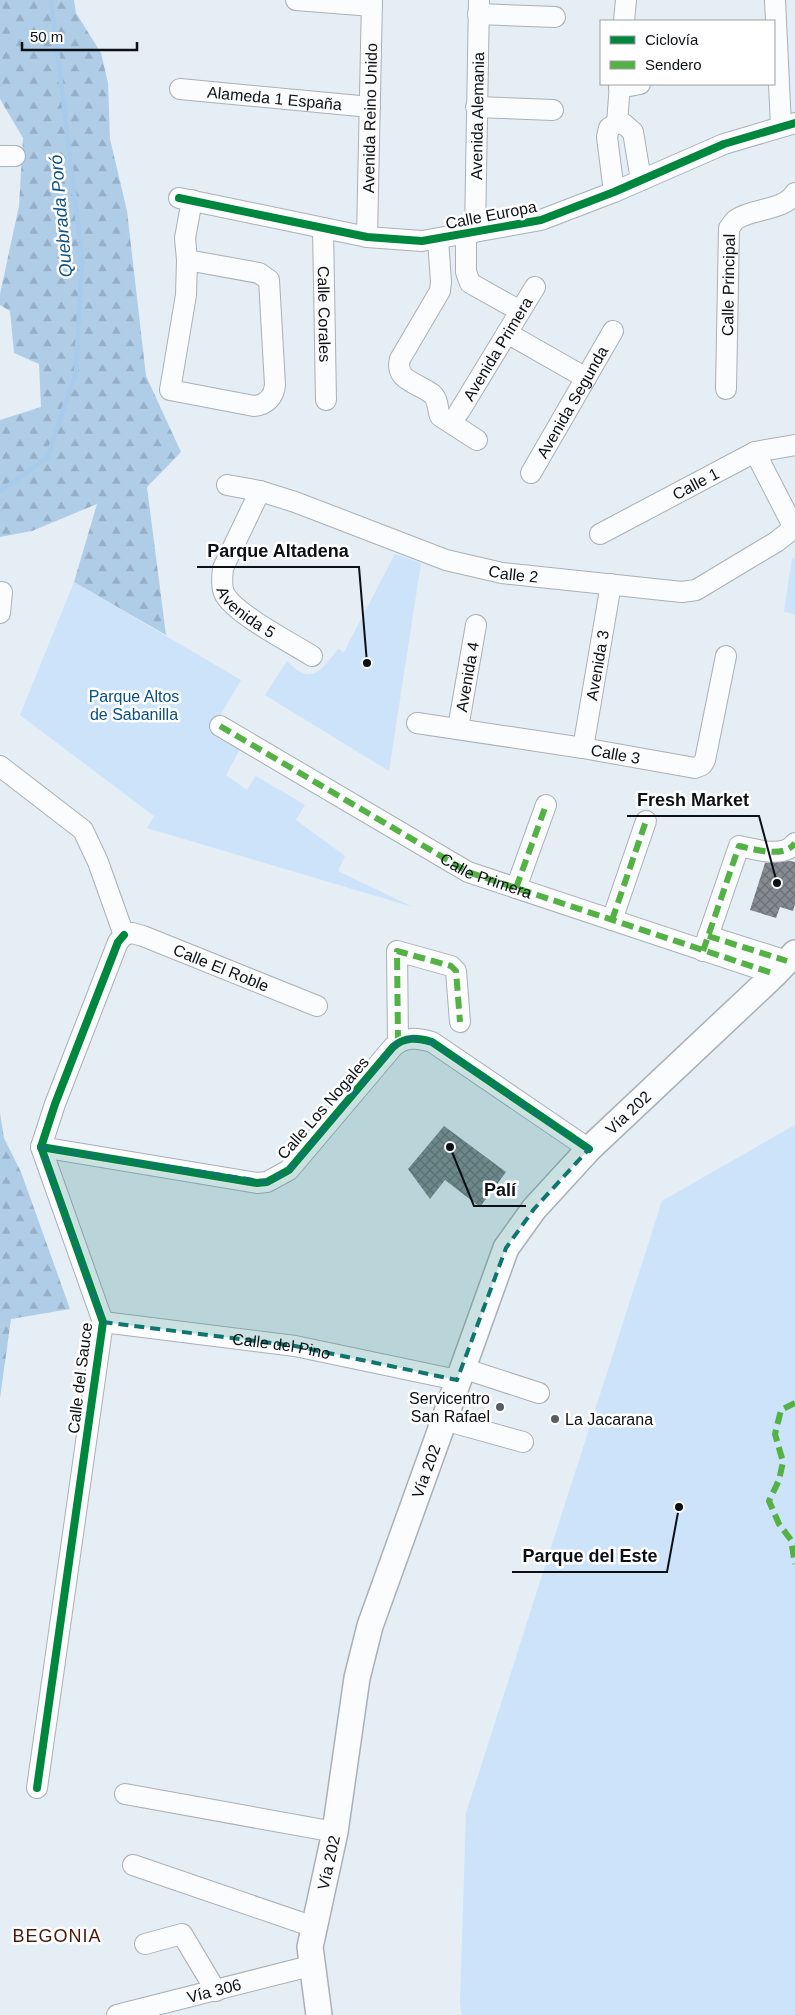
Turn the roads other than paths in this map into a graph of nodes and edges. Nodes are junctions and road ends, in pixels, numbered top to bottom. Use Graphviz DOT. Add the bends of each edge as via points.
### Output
graph roads {
  1 [pos="296,0"];
  2 [pos="626,0"];
  3 [pos="776,0"];
  4 [pos="372,3"];
  5 [pos="479,7"];
  6 [pos="555,17"];
  7 [pos="624,20"];
  8 [pos="620,86"];
  9 [pos="180,89"];
  10 [pos="370,107"];
  11 [pos="476,107"];
  12 [pos="552,110"];
  13 [pos="616,123"];
  14 [pos="788,124"];
  15 [pos="641,180"];
  16 [pos="614,192"];
  17 [pos="795,193"];
  18 [pos="322,228"];
  19 [pos="471,233"];
  20 [pos="367,237"];
  21 [pos="438,239"];
  22 [pos="187,260"];
  23 [pos="535,287"];
  24 [pos="520,311"];
  25 [pos="613,331"];
  26 [pos="507,333"];
  27 [pos="586,378"];
  28 [pos="726,389"];
  29 [pos="326,400"];
  30 [pos="459,412"];
  31 [pos="478,440"];
  32 [pos="795,445"];
  33 [pos="755,452"];
  34 [pos="531,473"];
  35 [pos="228,485"];
  36 [pos="260,491"];
  37 [pos="795,528"];
  38 [pos="600,534"];
  39 [pos="786,543"];
  40 [pos="611,584"];
  41 [pos="2,592"];
  42 [pos="0,614"];
  43 [pos="476,624"];
  44 [pos="312,656"];
  45 [pos="726,656"];
  46 [pos="417,723"];
  47 [pos="220,726"];
  48 [pos="458,728"];
  49 [pos="583,748"];
  50 [pos="0,766"];
  51 [pos="546,805"];
  52 [pos="646,821"];
  53 [pos="795,843"];
  54 [pos="516,888"];
  55 [pos="612,920"];
  56 [pos="124,935"];
  57 [pos="705,943"];
  58 [pos="786,963"];
  59 [pos="317,1006"];
  60 [pos="460,1022"];
  61 [pos="398,1042"];
  62 [pos="41,1147"];
  63 [pos="589,1149"];
  64 [pos="103,1322"];
  65 [pos="459,1374"];
  66 [pos="539,1393"];
  67 [pos="444,1420"];
  68 [pos="523,1442"];
  69 [pos="37,1788"];
  70 [pos="125,1794"];
  71 [pos="335,1832"];
  72 [pos="133,1865"];
  73 [pos="314,1927"];
  74 [pos="145,1944"];
  75 [pos="310,1966"];
  76 [pos="216,1991"];
  77 [pos="117,2015"];
  78 [pos="319,2015"];
  1 -- 4 [label="street"];
  2 -- 7 [label="street"];
  3 -- 14 [label="street"];
  4 -- 10 [label="street, Avenida Reino Unido"];
  5 -- 6 [label="street"];
  5 -- 11 [label="street, Avenida Alemania"];
  8 -- 13 [label="street"];
  9 -- 10 [label="street, Alameda 1 España"];
  10 -- 20 [label="street, Avenida Reino Unido"];
  11 -- 12 [label="street"];
  11 -- 19 [label="street, Avenida Alemania"];
  13 -- 15 [label="street" via="624,124 633,132"];
  13 -- 16 [label="street" via="609,128 607,137"];
  14 -- 15 [label="street, Calle Europa" via="724,144"];
  15 -- 16 [label="street, Calle Europa"];
  16 -- 19 [label="street, Calle Europa" via="541,220"];
  17 -- 28 [label="street, Calle Principal" via="776,205 737,219 729,228"];
  18 -- 20 [label="street, Calle Europa"];
  18 -- 22 [label="street, Calle Europa" via="186,199"];
  18 -- 29 [label="street, Calle Corales"];
  19 -- 21 [label="street, Calle Europa"];
  19 -- 24 [label="street" via="466,272 470,283"];
  20 -- 21 [label="street, Calle Europa"];
  21 -- 31 [label="street" via="440,291 400,359 399,371 432,394 440,416"];
  22 -- 22 [label="street" via="186,294 170,390 254,406 266,402 274,393 275,385 269,280 259,273"];
  23 -- 24 [label="street, Avenida Primera"];
  24 -- 26 [label="street, Avenida Primera"];
  25 -- 27 [label="street, Avenida Segunda"];
  26 -- 27 [label="street"];
  26 -- 30 [label="street, Avenida Primera"];
  27 -- 34 [label="street, Avenida Segunda"];
  32 -- 33 [label="street, Calle 1"];
  33 -- 37 [label="street"];
  33 -- 38 [label="street, Calle 1"];
  35 -- 36 [label="street, Calle 2"];
  36 -- 40 [label="street, Calle 2" via="446,560 502,573"];
  36 -- 44 [label="street, Avenida 5" via="223,568 224,594 235,607"];
  37 -- 39 [label="street, Calle 2"];
  39 -- 40 [label="street, Calle 2" via="696,590 682,592"];
  40 -- 49 [label="street, Avenida 3"];
  41 -- 42 [label="street"];
  43 -- 48 [label="street, Avenida 4"];
  45 -- 49 [label="street, Calle 3" via="708,750 702,765 686,768"];
  46 -- 48 [label="street, Calle 3"];
  47 -- 54 [label="street, Calle Primera" via="468,872"];
  48 -- 49 [label="street, Calle 3"];
  50 -- 56 [label="street" via="83,830"];
  51 -- 54 [label="street"];
  52 -- 55 [label="street"];
  53 -- 57 [label="street" via="776,852 738,846"];
  54 -- 55 [label="street, Calle Primera"];
  55 -- 57 [label="street, Calle Primera"];
  56 -- 59 [label="street, Calle El Roble" via="143,936"];
  56 -- 62 [label="street" via="118,942"];
  57 -- 58 [label="street, Calle Primera"];
  58 -- 63 [label="main road, Vía 202"];
  60 -- 61 [label="street" via="456,971 451,966 398,951"];
  61 -- 62 [label="street, Calle Los Nogales" via="289,1170 267,1182 257,1183"];
  61 -- 63 [label="street" via="410,1038 432,1042"];
  62 -- 64 [label="street, Calle del Sauce"];
  63 -- 65 [label="main road, Vía 202" via="534,1209 506,1248"];
  64 -- 65 [label="street, Calle del Pino" via="295,1346"];
  64 -- 69 [label="street, Calle del Sauce"];
  65 -- 66 [label="street, Calle del Pino"];
  65 -- 67 [label="main road, Vía 202"];
  67 -- 68 [label="street"];
  67 -- 71 [label="main road, Vía 202" via="370,1626 357,1678"];
  70 -- 71 [label="street"];
  71 -- 73 [label="main road, Vía 202"];
  72 -- 73 [label="street"];
  73 -- 75 [label="main road, Vía 202"];
  74 -- 76 [label="street" via="182,1934"];
  75 -- 76 [label="street, Vía 306"];
  75 -- 78 [label="main road, Vía 202"];
  76 -- 77 [label="street, Vía 306"];
}
